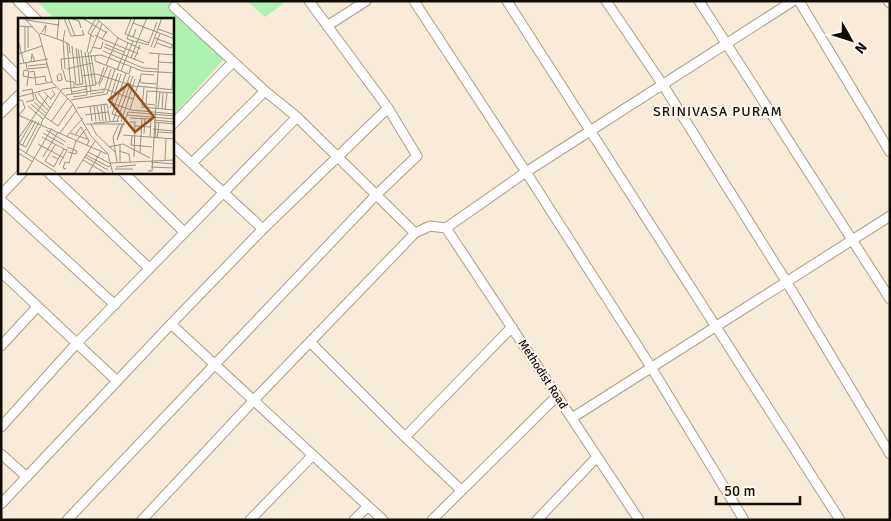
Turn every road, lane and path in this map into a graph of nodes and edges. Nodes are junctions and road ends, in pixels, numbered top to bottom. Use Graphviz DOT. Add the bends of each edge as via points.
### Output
graph roads {
  1 [pos="18,1"];
  2 [pos="309,1"];
  3 [pos="366,1"];
  4 [pos="414,1"];
  5 [pos="507,1"];
  6 [pos="606,1"];
  7 [pos="699,1"];
  8 [pos="793,1"];
  9 [pos="799,1"];
  10 [pos="174,7"];
  11 [pos="35,18"];
  12 [pos="326,26"];
  13 [pos="726,43"];
  14 [pos="1,59"];
  15 [pos="233,62"];
  16 [pos="18,76"];
  17 [pos="663,86"];
  18 [pos="265,91"];
  19 [pos="18,96"];
  20 [pos="388,108"];
  21 [pos="1,113"];
  22 [pos="297,117"];
  23 [pos="174,123"];
  24 [pos="589,132"];
  25 [pos="174,147"];
  26 [pos="890,152"];
  27 [pos="338,157"];
  28 [pos="192,163"];
  29 [pos="526,172"];
  30 [pos="21,174"];
  31 [pos="50,174"];
  32 [pos="125,174"];
  33 [pos="224,192"];
  34 [pos="1,195"];
  35 [pos="376,195"];
  36 [pos="1,200"];
  37 [pos="890,216"];
  38 [pos="446,228"];
  39 [pos="263,230"];
  40 [pos="184,232"];
  41 [pos="415,233"];
  42 [pos="853,240"];
  43 [pos="149,268"];
  44 [pos="1,272"];
  45 [pos="786,281"];
  46 [pos="890,299"];
  47 [pos="115,305"];
  48 [pos="37,307"];
  49 [pos="171,324"];
  50 [pos="512,327"];
  51 [pos="715,327"];
  52 [pos="310,342"];
  53 [pos="76,344"];
  54 [pos="1,346"];
  55 [pos="216,364"];
  56 [pos="651,367"];
  57 [pos="117,382"];
  58 [pos="557,396"];
  59 [pos="254,400"];
  60 [pos="572,418"];
  61 [pos="1,427"];
  62 [pos="405,437"];
  63 [pos="1,454"];
  64 [pos="890,454"];
  65 [pos="313,455"];
  66 [pos="597,457"];
  67 [pos="27,477"];
  68 [pos="461,490"];
  69 [pos="1,504"];
  70 [pos="368,506"];
  71 [pos="67,520"];
  72 [pos="142,520"];
  73 [pos="250,520"];
  74 [pos="354,520"];
  75 [pos="383,520"];
  76 [pos="432,520"];
  77 [pos="537,520"];
  78 [pos="639,520"];
  79 [pos="744,520"];
  80 [pos="840,520"];
  1 -- 11 [label="street"];
  2 -- 12 [label="street"];
  3 -- 12 [label="street"];
  4 -- 29 [label="street"];
  5 -- 24 [label="street"];
  6 -- 17 [label="street"];
  7 -- 13 [label="street"];
  8 -- 13 [label="street"];
  9 -- 26 [label="street"];
  10 -- 15 [label="street"];
  12 -- 20 [label="street"];
  13 -- 17 [label="street"];
  13 -- 42 [label="street"];
  14 -- 16 [label="street"];
  15 -- 18 [label="street"];
  15 -- 23 [label="street"];
  17 -- 24 [label="street"];
  17 -- 45 [label="street"];
  18 -- 22 [label="street"];
  18 -- 28 [label="street"];
  19 -- 21 [label="street"];
  20 -- 27 [label="street"];
  20 -- 35 [label="street" via="417,156"];
  22 -- 27 [label="street"];
  22 -- 33 [label="street"];
  24 -- 29 [label="street"];
  24 -- 51 [label="street"];
  25 -- 28 [label="street"];
  27 -- 35 [label="street"];
  27 -- 39 [label="street"];
  28 -- 33 [label="street"];
  29 -- 38 [label="street"];
  29 -- 56 [label="street"];
  30 -- 34 [label="street"];
  31 -- 43 [label="street"];
  32 -- 40 [label="street"];
  33 -- 39 [label="street"];
  33 -- 40 [label="street"];
  35 -- 41 [label="street"];
  35 -- 55 [label="street"];
  36 -- 47 [label="street"];
  37 -- 42 [label="street"];
  38 -- 41 [label="street" via="430,226"];
  38 -- 50 [label="street, Methodist Road"];
  39 -- 49 [label="street"];
  40 -- 43 [label="street"];
  41 -- 52 [label="street"];
  42 -- 45 [label="street"];
  42 -- 46 [label="street"];
  43 -- 47 [label="street"];
  44 -- 48 [label="street"];
  45 -- 51 [label="street"];
  45 -- 64 [label="street"];
  47 -- 53 [label="street"];
  48 -- 53 [label="street"];
  48 -- 54 [label="street"];
  49 -- 55 [label="street"];
  49 -- 57 [label="street"];
  50 -- 58 [label="street, Methodist Road"];
  50 -- 62 [label="street"];
  51 -- 56 [label="street"];
  51 -- 80 [label="street"];
  52 -- 59 [label="street"];
  52 -- 62 [label="street"];
  53 -- 57 [label="street"];
  53 -- 61 [label="street"];
  55 -- 59 [label="street"];
  55 -- 71 [label="street"];
  56 -- 60 [label="street"];
  56 -- 79 [label="street"];
  57 -- 67 [label="street"];
  58 -- 60 [label="street, Methodist Road"];
  58 -- 68 [label="street"];
  59 -- 65 [label="street"];
  59 -- 72 [label="street"];
  60 -- 66 [label="street, Methodist Road"];
  62 -- 68 [label="street"];
  63 -- 67 [label="street"];
  65 -- 70 [label="street"];
  65 -- 73 [label="street"];
  66 -- 77 [label="street"];
  66 -- 78 [label="street, Methodist Road"];
  67 -- 69 [label="street"];
  68 -- 76 [label="street"];
  70 -- 74 [label="street"];
  70 -- 75 [label="street"];
}
